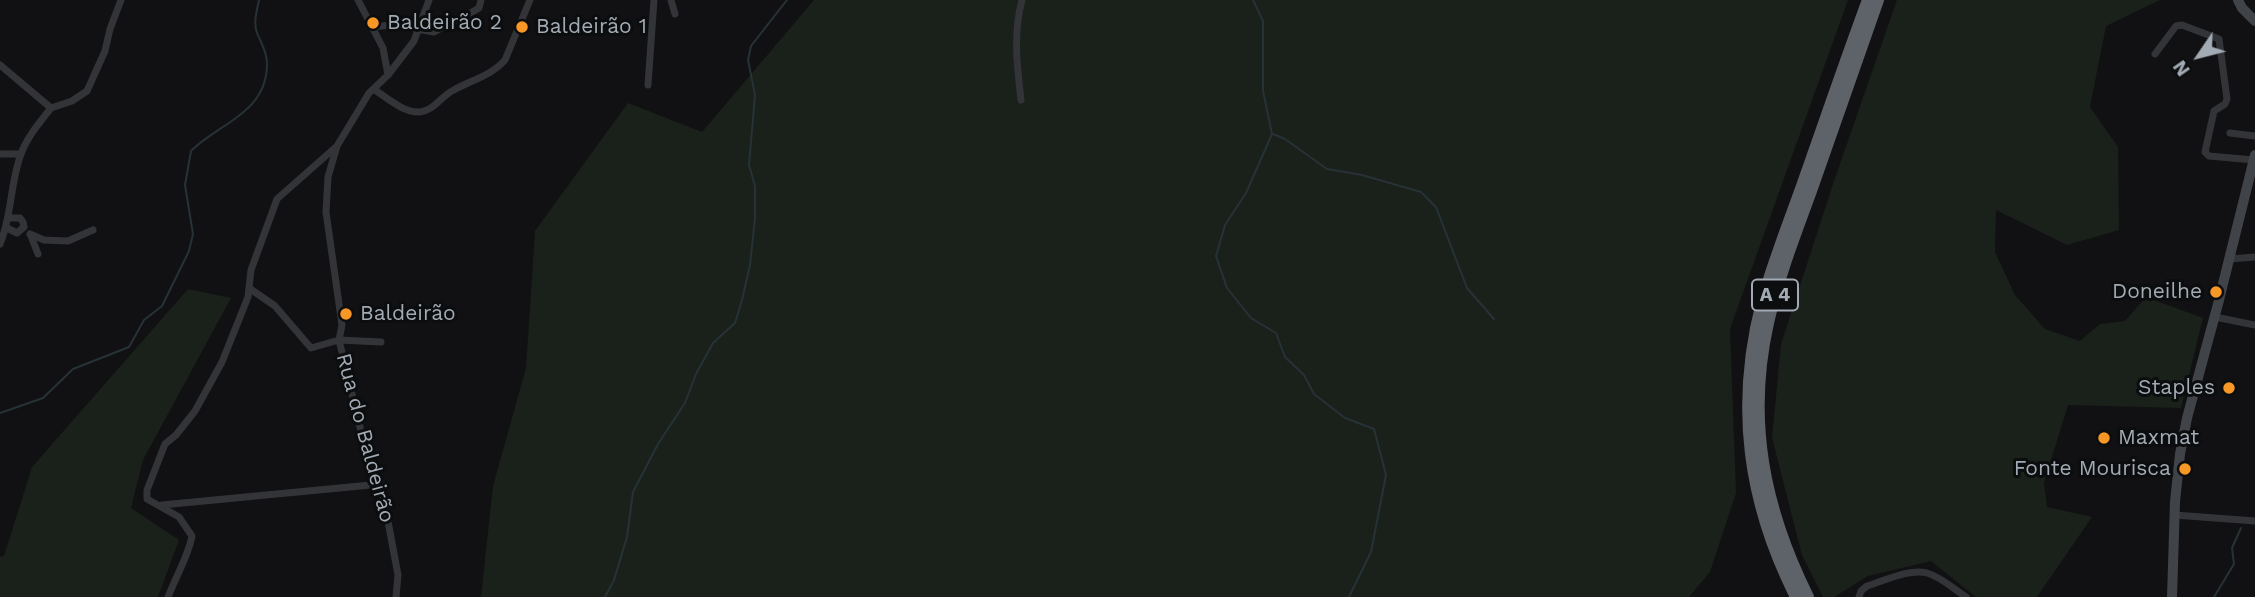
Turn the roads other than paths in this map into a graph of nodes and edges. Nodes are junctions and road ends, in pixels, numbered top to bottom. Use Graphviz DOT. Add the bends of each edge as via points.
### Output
graph roads {
  1 [pos="121,0"];
  2 [pos="358,0"];
  3 [pos="429,0"];
  4 [pos="481,0"];
  5 [pos="530,0"];
  6 [pos="654,0"];
  7 [pos="671,0"];
  8 [pos="1022,0"];
  9 [pos="1868,0"];
  10 [pos="1878,0"];
  11 [pos="2238,0"];
  12 [pos="675,13"];
  13 [pos="2255,21"];
  14 [pos="372,27"];
  15 [pos="418,30"];
  16 [pos="2155,54"];
  17 [pos="0,65"];
  18 [pos="388,75"];
  19 [pos="648,85"];
  20 [pos="375,90"];
  21 [pos="1021,100"];
  22 [pos="51,108"];
  23 [pos="2230,133"];
  24 [pos="2255,136"];
  25 [pos="337,146"];
  26 [pos="0,153"];
  27 [pos="21,154"];
  28 [pos="2255,158"];
  29 [pos="8,218"];
  30 [pos="24,227"];
  31 [pos="6,228"];
  32 [pos="93,230"];
  33 [pos="30,234"];
  34 [pos="49,240"];
  35 [pos="0,244"];
  36 [pos="2255,257"];
  37 [pos="2230,259"];
  38 [pos="249,288"];
  39 [pos="2215,317"];
  40 [pos="2255,325"];
  41 [pos="339,340"];
  42 [pos="380,342"];
  43 [pos="381,484"];
  44 [pos="161,505"];
  45 [pos="2175,515"];
  46 [pos="2255,521"];
  47 [pos="168,597"];
  48 [pos="396,597"];
  49 [pos="1796,597"];
  50 [pos="1808,597"];
  51 [pos="1859,597"];
  52 [pos="1966,597"];
  53 [pos="2172,597"];
  1 -- 22 [label="street" via="87,91 72,102"];
  2 -- 14 [label="street"];
  3 -- 15 [label="street, Rua do Baldeirão"];
  4 -- 15 [label="street" via="479,8 434,32"];
  5 -- 20 [label="street" via="505,60 433,107 414,111"];
  6 -- 19 [label="street"];
  7 -- 12 [label="street"];
  8 -- 21 [label="street" via="1016,60"];
  9 -- 49 [label="highway, A 4" via="1770,276 1747,392 1752,468 1767,527"];
  10 -- 50 [label="highway, A 4" via="1776,291 1761,360 1758,428 1763,470 1780,535"];
  11 -- 13 [label="main road"];
  14 -- 15 [label="street" via="392,24"];
  14 -- 18 [label="street" via="383,48"];
  15 -- 18 [label="street, Rua do Baldeirão"];
  16 -- 28 [label="street" via="2176,26 2219,39 2227,99 2214,111 2205,152"];
  17 -- 22 [label="street"];
  18 -- 20 [label="street, Rua do Baldeirão"];
  20 -- 25 [label="street, Rua do Baldeirão"];
  22 -- 27 [label="street"];
  23 -- 24 [label="street"];
  25 -- 38 [label="street" via="277,200 251,270"];
  25 -- 41 [label="street, Rua do Baldeirão" via="326,197 342,325"];
  26 -- 27 [label="street"];
  27 -- 29 [label="street"];
  28 -- 37 [label="main road"];
  29 -- 30 [label="street" via="20,218"];
  29 -- 31 [label="street"];
  30 -- 31 [label="street" via="17,233"];
  30 -- 33 [label="street"];
  31 -- 35 [label="street"];
  32 -- 34 [label="street" via="72,240"];
  33 -- 34 [label="street"];
  33 -- 34 [label="street" via="38,252"];
  36 -- 37 [label="street"];
  37 -- 39 [label="main road"];
  38 -- 41 [label="street" via="275,306 311,348"];
  38 -- 44 [label="street" via="222,362 195,411 161,455 147,499"];
  39 -- 40 [label="street"];
  39 -- 45 [label="main road" via="2187,418"];
  41 -- 42 [label="street"];
  41 -- 43 [label="street, Rua do Baldeirão" via="365,448"];
  43 -- 44 [label="street"];
  43 -- 48 [label="street, Rua do Baldeirão" via="398,575"];
  44 -- 47 [label="street" via="179,517 192,536"];
  45 -- 46 [label="street"];
  45 -- 53 [label="main road"];
  51 -- 52 [label="street" via="1867,586 1914,572 1940,579"];
}
